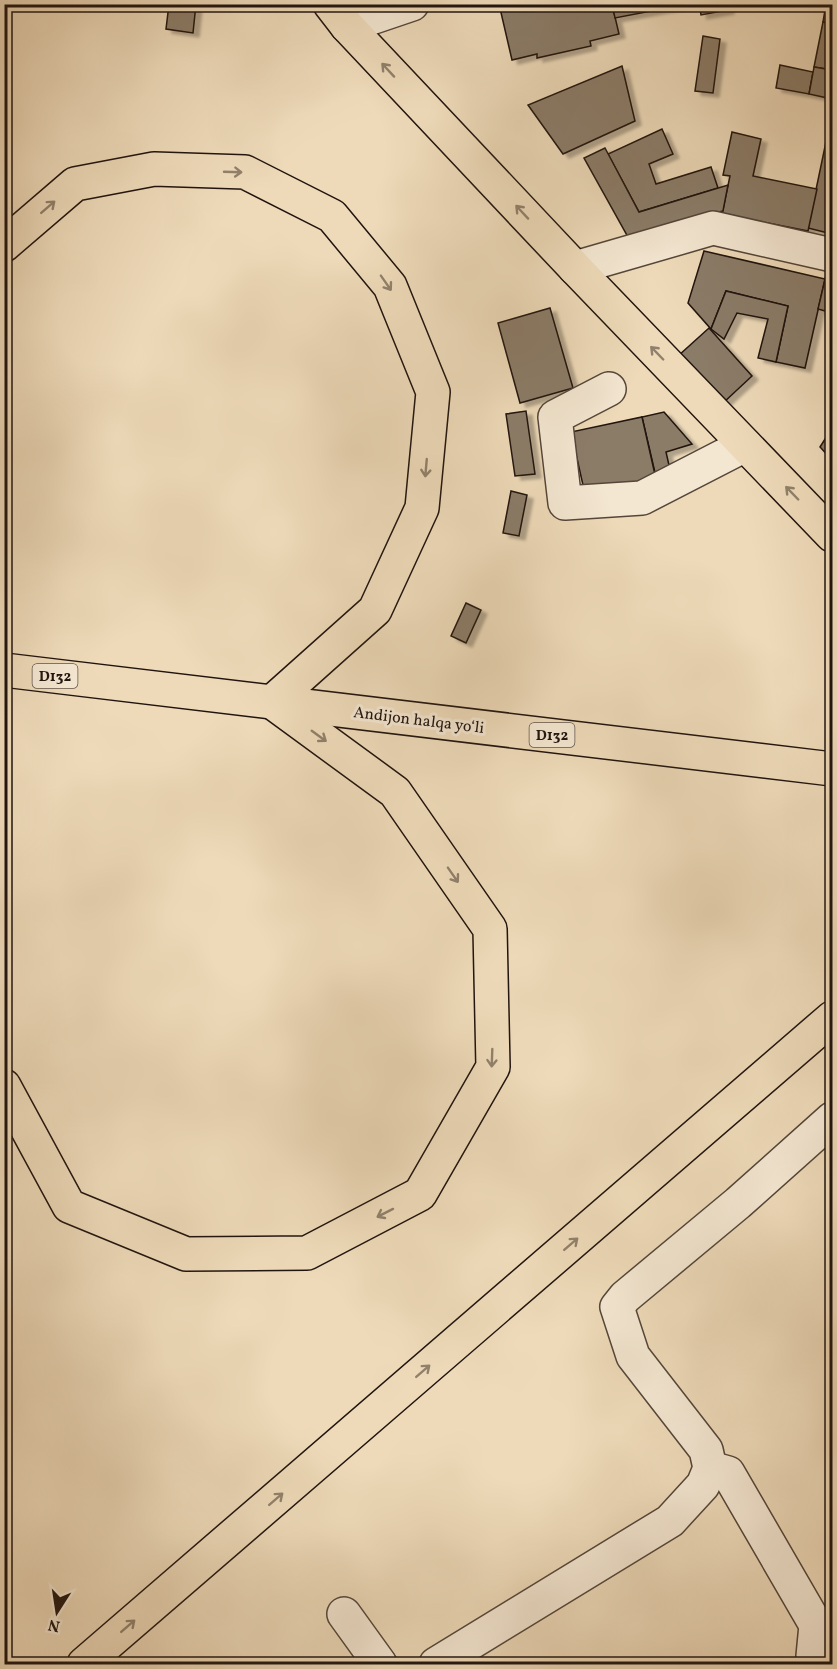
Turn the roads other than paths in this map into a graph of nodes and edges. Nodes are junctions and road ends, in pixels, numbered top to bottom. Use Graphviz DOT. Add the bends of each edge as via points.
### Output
graph roads {
  1 [pos="412,4"];
  2 [pos="338,15"];
  3 [pos="4,245"];
  4 [pos="832,255"];
  5 [pos="575,268"];
  6 [pos="609,389"];
  7 [pos="745,445"];
  8 [pos="832,536"];
  9 [pos="4,670"];
  10 [pos="272,702"];
  11 [pos="832,769"];
  12 [pos="832,1018"];
  13 [pos="4,1086"];
  14 [pos="832,1119"];
  15 [pos="710,1468"];
  16 [pos="344,1614"];
  17 [pos="84,1665"];
  18 [pos="380,1665"];
  19 [pos="436,1665"];
  20 [pos="816,1665"];
  1 -- 2 [label="lane"];
  5 -- 2 [label="main road, one-way"];
  3 -- 10 [label="main road, one-way" via="75,184 154,169 245,172 332,216 390,286 433,392 422,508 375,610"];
  4 -- 5 [label="lane" via="713,228"];
  7 -- 5 [label="main road, one-way"];
  6 -- 7 [label="lane" via="555,417 565,503 642,498"];
  8 -- 7 [label="main road, one-way"];
  9 -- 10 [label="main road, Andijon halqa yo‘li / D132"];
  10 -- 11 [label="main road, Andijon halqa yo‘li / D132"];
  10 -- 13 [label="main road, one-way" via="396,792 490,929 493,1067 420,1194 307,1253 186,1254 69,1206"];
  17 -- 12 [label="main road, one-way"];
  14 -- 15 [label="lane" via="617,1307 633,1356 706,1450"];
  15 -- 19 [label="lane" via="703,1485 670,1521"];
  15 -- 20 [label="lane" via="728,1473 816,1625"];
  16 -- 18 [label="lane"];
}
